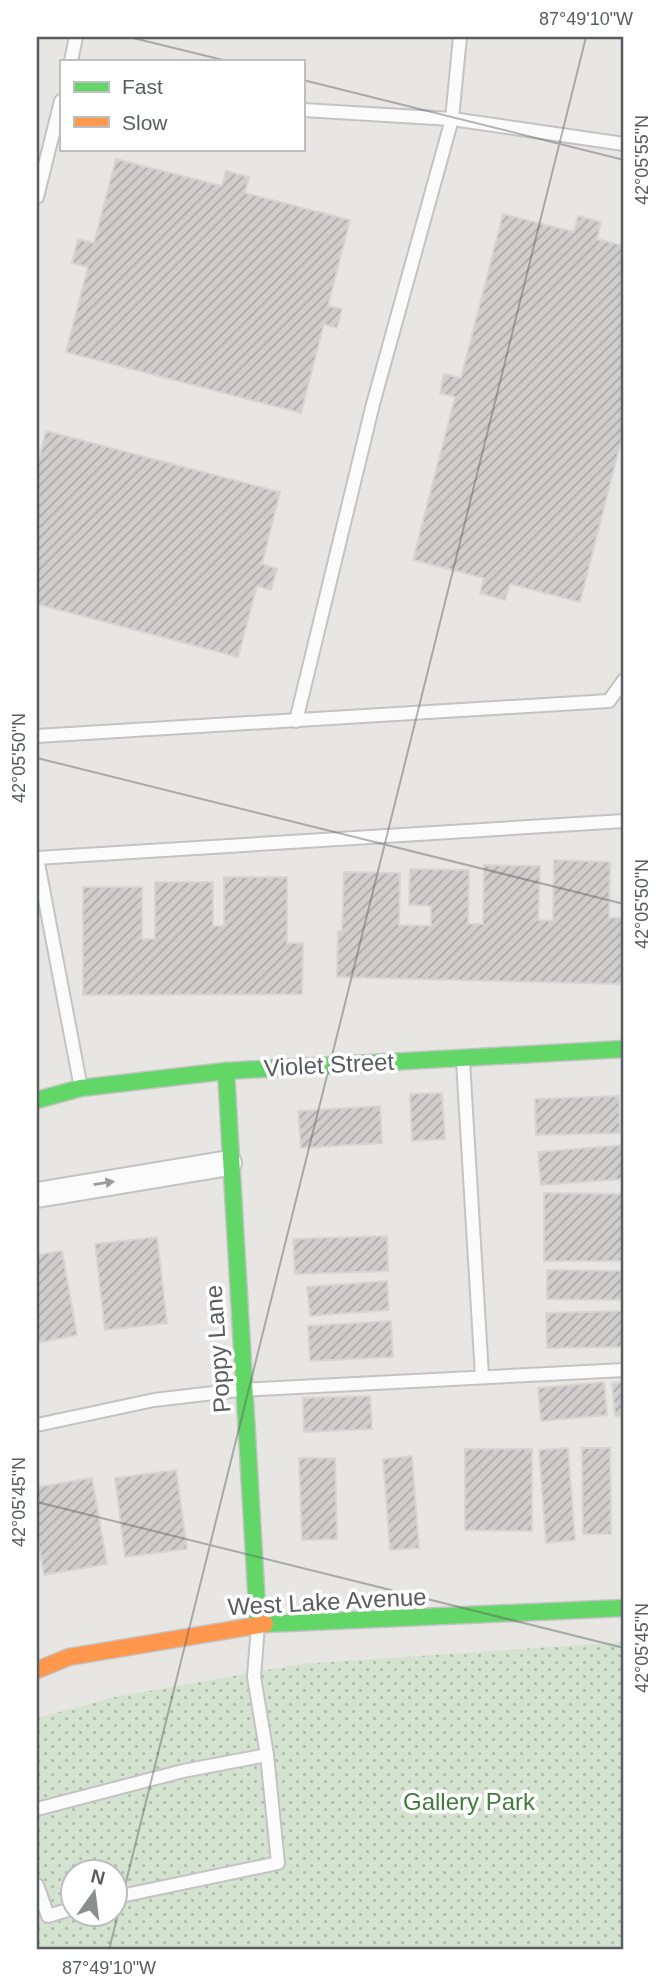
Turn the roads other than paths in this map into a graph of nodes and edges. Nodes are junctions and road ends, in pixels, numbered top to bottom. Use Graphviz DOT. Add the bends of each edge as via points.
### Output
graph roads {
  1 [pos="76,37"];
  2 [pos="460,37"];
  3 [pos="71,60"];
  4 [pos="60,105"];
  5 [pos="304,110"];
  6 [pos="452,119"];
  7 [pos="624,144"];
  8 [pos="37,197"];
  9 [pos="624,680"];
  10 [pos="296,721"];
  11 [pos="37,736"];
  12 [pos="624,821"];
  13 [pos="37,858"];
  14 [pos="624,1049"];
  15 [pos="463,1057"];
  16 [pos="226,1071"];
  17 [pos="81,1088"];
  18 [pos="37,1100"];
  19 [pos="229,1163"];
  20 [pos="37,1195"];
  21 [pos="624,1370"];
  22 [pos="482,1376"];
  23 [pos="244,1390"];
  24 [pos="37,1425"];
  25 [pos="624,1608"];
  26 [pos="258,1624"];
  27 [pos="37,1670"];
  28 [pos="267,1755"];
  29 [pos="37,1809"];
  30 [pos="37,1885"];
  31 [pos="130,1894"];
  32 [pos="60,1912"];
  1 -- 3 [label="lane"];
  2 -- 6 [label="lane"];
  4 -- 8 [label="lane"];
  5 -- 6 [label="lane"];
  6 -- 7 [label="lane"];
  6 -- 10 [label="lane" via="373,404"];
  9 -- 10 [label="lane" via="609,701"];
  10 -- 11 [label="lane"];
  12 -- 13 [label="lane"];
  13 -- 17 [label="lane"];
  14 -- 15 [label="street, Violet Street"];
  15 -- 16 [label="street, Violet Street"];
  15 -- 22 [label="lane"];
  16 -- 17 [label="street, Violet Street"];
  16 -- 19 [label="street, Poppy Lane"];
  17 -- 18 [label="street, Violet Street"];
  20 -- 19 [label="street, one-way"];
  19 -- 23 [label="street, Poppy Lane"];
  21 -- 22 [label="lane"];
  22 -- 23 [label="lane"];
  23 -- 24 [label="lane" via="154,1399"];
  23 -- 26 [label="street, Poppy Lane"];
  25 -- 26 [label="street, West Lake Avenue"];
  26 -- 27 [label="street, West Lake Avenue" via="69,1657"];
  26 -- 28 [label="lane" via="254,1677"];
  28 -- 29 [label="lane" via="183,1771"];
  28 -- 31 [label="lane" via="278,1863"];
  30 -- 32 [label="lane" via="48,1916"];
}
